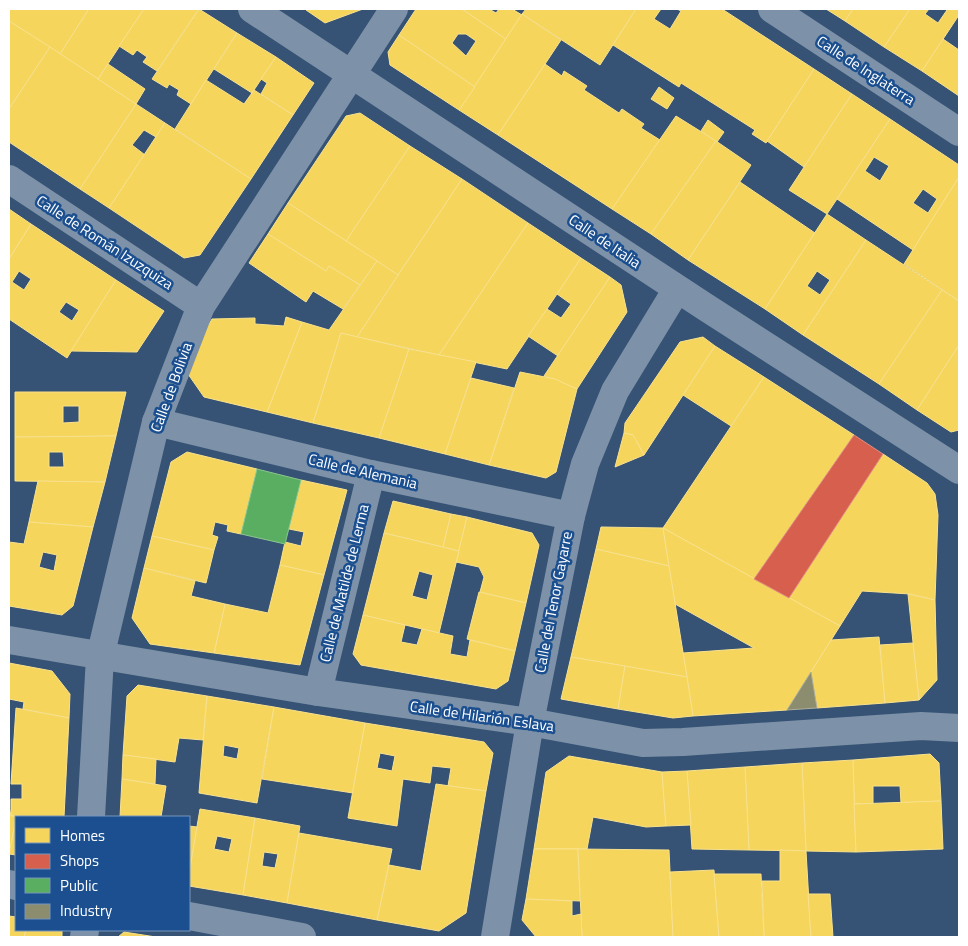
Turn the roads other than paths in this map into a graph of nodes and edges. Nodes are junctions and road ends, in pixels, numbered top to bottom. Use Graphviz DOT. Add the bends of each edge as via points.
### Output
graph roads {
  1 [pos="252,9"];
  2 [pos="394,9"];
  3 [pos="772,9"];
  4 [pos="352,73"];
  5 [pos="959,132"];
  6 [pos="9,179"];
  7 [pos="677,289"];
  8 [pos="201,306"];
  9 [pos="156,422"];
  10 [pos="959,470"];
  11 [pos="371,474"];
  12 [pos="571,516"];
  13 [pos="9,640"];
  14 [pos="100,657"];
  15 [pos="318,692"];
  16 [pos="530,722"];
  17 [pos="959,728"];
  18 [pos="91,816"];
  19 [pos="190,916"];
  20 [pos="302,937"];
  21 [pos="494,937"];
  1 -- 4 [label="street, Calle de Italia"];
  2 -- 4 [label="street, Calle de Bolivia"];
  3 -- 5 [label="street, Calle de Inglaterra"];
  4 -- 7 [label="street, Calle de Italia"];
  4 -- 8 [label="street, Calle de Bolivia"];
  6 -- 8 [label="street, Calle de Román Izuzquiza"];
  7 -- 10 [label="street, Calle de Italia"];
  7 -- 12 [label="street, Calle del Tenor Gayarre" via="616,391 585,464"];
  8 -- 9 [label="street, Calle de Bolivia"];
  9 -- 11 [label="street, Calle de Alemania"];
  9 -- 14 [label="street, Calle de Bolivia"];
  11 -- 12 [label="street, Calle de Alemania"];
  11 -- 15 [label="street, Calle de Matilde de Lerma"];
  12 -- 16 [label="street, Calle del Tenor Gayarre"];
  13 -- 14 [label="street, Calle de Hilarión Eslava"];
  14 -- 15 [label="street, Calle de Hilarión Eslava"];
  14 -- 18 [label="street, Calle de Bolivia"];
  15 -- 16 [label="street, Calle de Hilarión Eslava"];
  16 -- 17 [label="street, Calle de Hilarión Eslava" via="643,742 921,726"];
  16 -- 21 [label="street, Calle del Tenor Gayarre"];
  19 -- 20 [label="street"];
}
